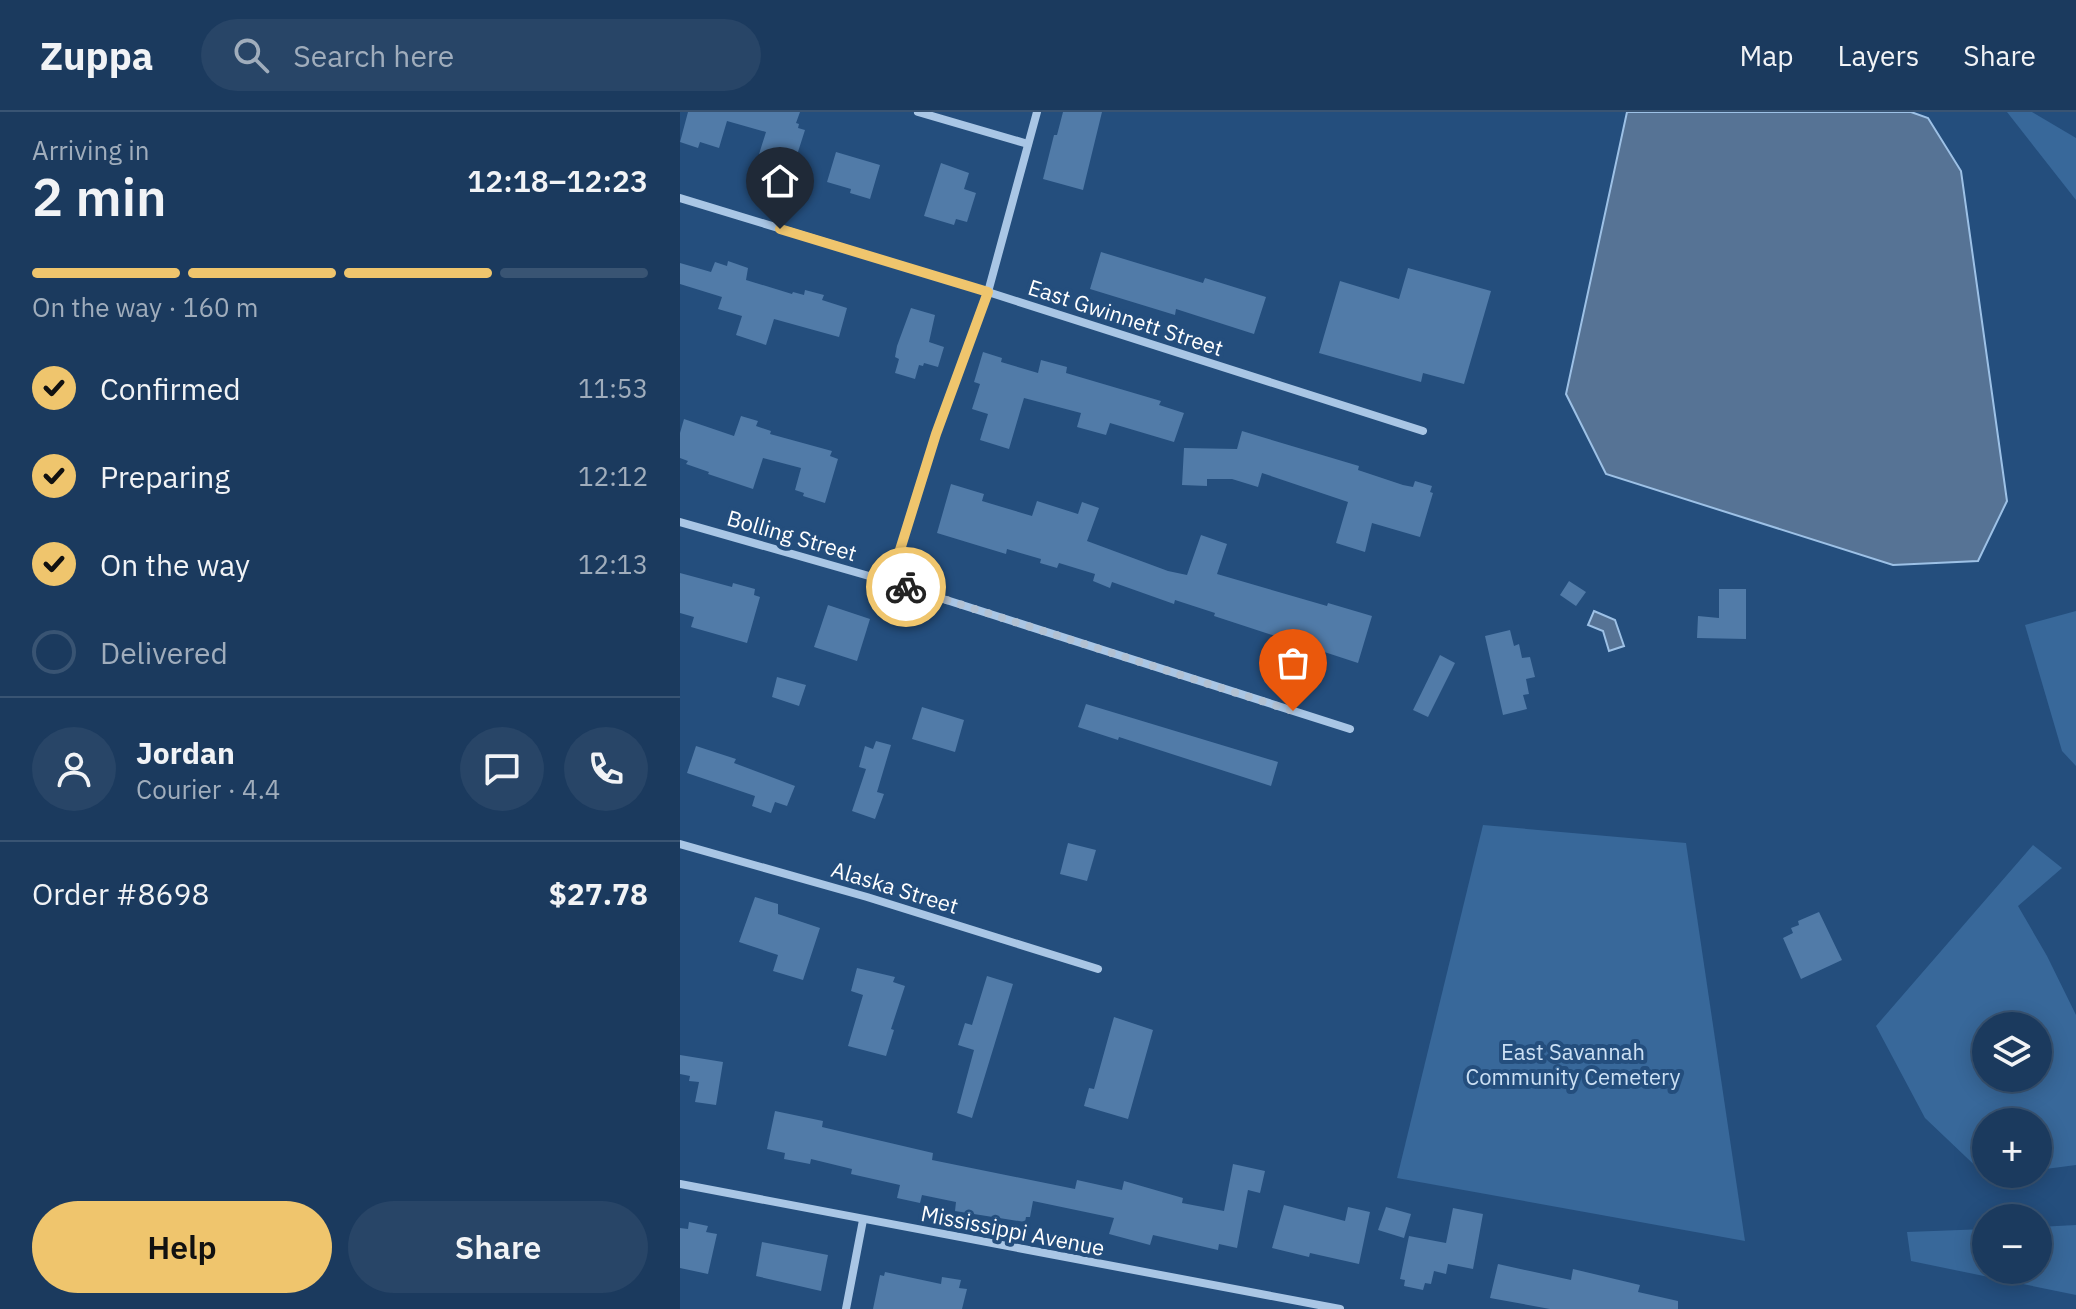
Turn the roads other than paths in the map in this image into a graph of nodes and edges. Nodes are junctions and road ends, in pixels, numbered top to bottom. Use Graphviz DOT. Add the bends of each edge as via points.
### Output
graph roads {
  1 [pos="918,112"];
  2 [pos="1037,112"];
  3 [pos="1028,144"];
  4 [pos="680,198"];
  5 [pos="988,292"];
  6 [pos="1423,431"];
  7 [pos="680,522"];
  8 [pos="890,582"];
  9 [pos="1350,729"];
  10 [pos="680,844"];
  11 [pos="1098,969"];
  12 [pos="680,1184"];
  13 [pos="863,1220"];
  14 [pos="846,1309"];
  15 [pos="1340,1309"];
  1 -- 3 [label="street"];
  2 -- 3 [label="street"];
  3 -- 5 [label="street"];
  4 -- 5 [label="street, East Gwinnett Street"];
  5 -- 6 [label="street, East Gwinnett Street"];
  5 -- 8 [label="street"];
  7 -- 8 [label="street, Bolling Street"];
  8 -- 9 [label="street, Bolling Street"];
  10 -- 11 [label="street, Alaska Street"];
  12 -- 13 [label="street, Mississippi Avenue"];
  13 -- 14 [label="street"];
  13 -- 15 [label="street, Mississippi Avenue"];
}
